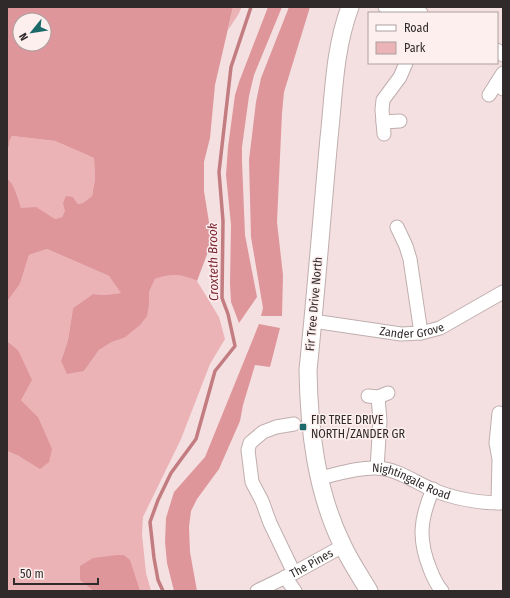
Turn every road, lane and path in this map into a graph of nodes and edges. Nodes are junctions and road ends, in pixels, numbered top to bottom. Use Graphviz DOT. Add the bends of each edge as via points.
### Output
graph roads {
  1 [pos="350,7"];
  2 [pos="385,7"];
  3 [pos="408,12"];
  4 [pos="406,64"];
  5 [pos="503,73"];
  6 [pos="496,89"];
  7 [pos="400,121"];
  8 [pos="396,225"];
  9 [pos="503,292"];
  10 [pos="313,321"];
  11 [pos="421,333"];
  12 [pos="378,395"];
  13 [pos="497,412"];
  14 [pos="294,424"];
  15 [pos="377,468"];
  16 [pos="320,478"];
  17 [pos="433,489"];
  18 [pos="500,503"];
  19 [pos="343,546"];
  20 [pos="290,575"];
  21 [pos="257,591"];
  22 [pos="295,591"];
  23 [pos="369,591"];
  24 [pos="442,591"];
  1 -- 10 [label="street, Fir Tree Drive North" via="343,25 334,73"];
  2 -- 3 [label="street"];
  4 -- 7 [label="street" via="384,100 382,110 383,128"];
  5 -- 6 [label="street"];
  8 -- 11 [label="street" via="410,259"];
  9 -- 11 [label="street, Zander Grove" via="440,328"];
  10 -- 11 [label="street, Zander Grove" via="401,334"];
  10 -- 16 [label="street, Fir Tree Drive North" via="308,392"];
  12 -- 15 [label="street" via="380,421"];
  13 -- 18 [label="street" via="496,443"];
  14 -- 20 [label="street" via="276,426 263,432 250,443 248,450 252,482 262,501"];
  15 -- 16 [label="street, Nightingale Road" via="358,469"];
  15 -- 17 [label="street, Nightingale Road" via="405,475"];
  16 -- 19 [label="street, Fir Tree Drive North" via="333,523"];
  17 -- 18 [label="street, Nightingale Road" via="463,499"];
  17 -- 24 [label="street" via="423,514 422,536 426,558"];
  19 -- 20 [label="street, The Pines"];
  19 -- 23 [label="street, Fir Tree Drive North"];
  20 -- 21 [label="street, The Pines"];
  20 -- 22 [label="street"];
}
